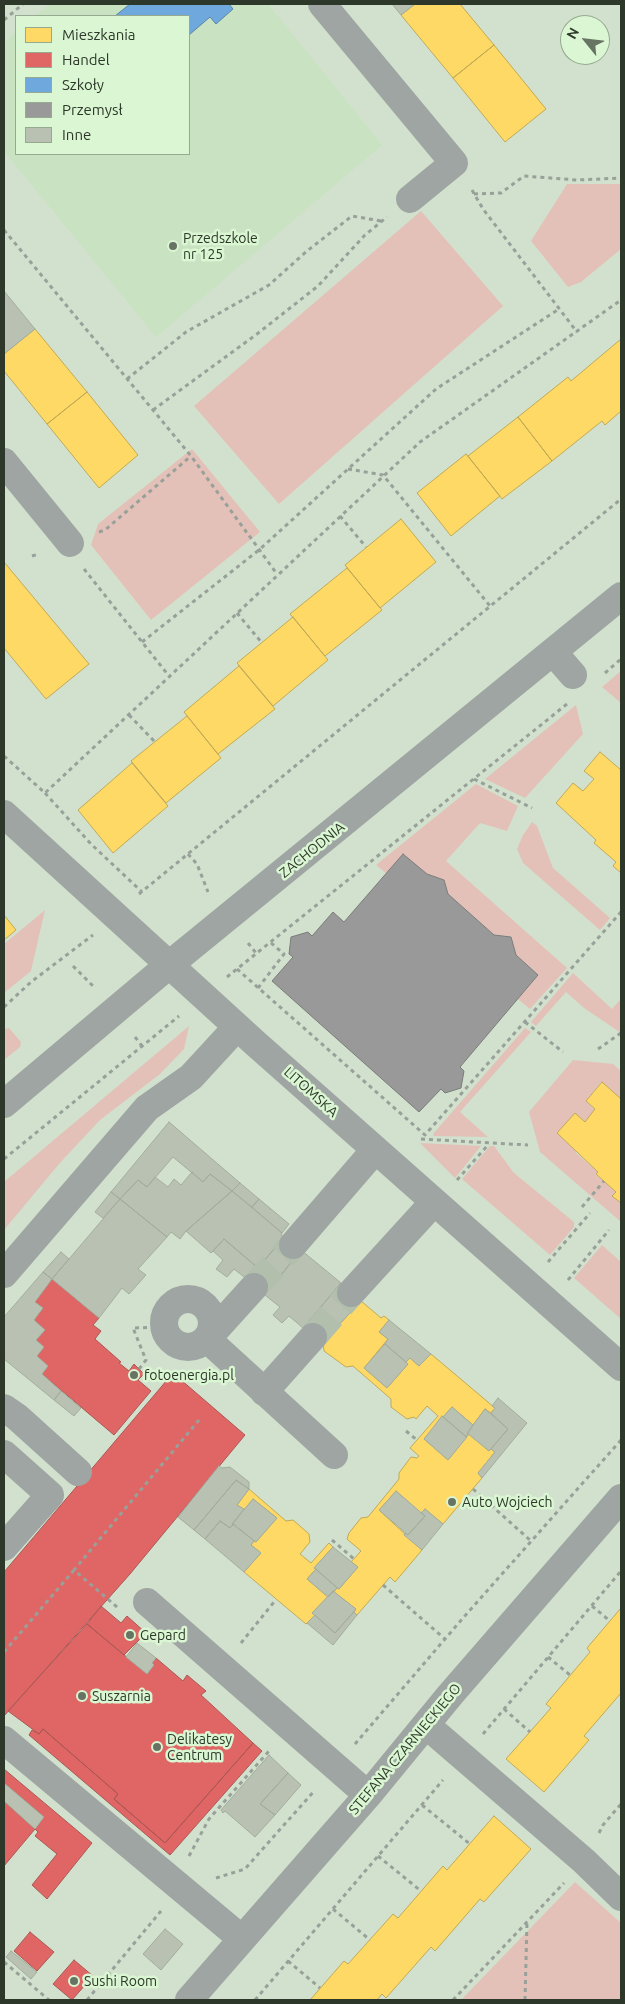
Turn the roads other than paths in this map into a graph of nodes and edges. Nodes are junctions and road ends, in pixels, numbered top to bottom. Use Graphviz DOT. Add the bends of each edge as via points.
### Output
graph roads {
  1 [pos="322,4"];
  2 [pos="410,199"];
  3 [pos="4,462"];
  4 [pos="70,543"];
  5 [pos="621,596"];
  6 [pos="554,653"];
  7 [pos="573,675"];
  8 [pos="4,814"];
  9 [pos="169,965"];
  10 [pos="237,1027"];
  11 [pos="4,1104"];
  12 [pos="375,1150"];
  13 [pos="435,1203"];
  14 [pos="293,1245"];
  15 [pos="4,1274"];
  16 [pos="254,1287"];
  17 [pos="351,1293"];
  18 [pos="313,1337"];
  19 [pos="207,1339"];
  20 [pos="621,1366"];
  21 [pos="264,1392"];
  22 [pos="4,1408"];
  23 [pos="4,1454"];
  24 [pos="334,1455"];
  25 [pos="78,1472"];
  26 [pos="621,1498"];
  27 [pos="4,1547"];
  28 [pos="147,1602"];
  29 [pos="426,1725"];
  30 [pos="4,1740"];
  31 [pos="368,1795"];
  32 [pos="621,1897"];
  33 [pos="242,1940"];
  34 [pos="189,2000"];
  1 -- 2 [label="street" via="454,163"];
  3 -- 4 [label="street"];
  5 -- 6 [label="street, ZACHODNIA"];
  6 -- 7 [label="street"];
  6 -- 9 [label="street, ZACHODNIA"];
  8 -- 9 [label="street, LITOMSKA"];
  9 -- 10 [label="street, LITOMSKA"];
  9 -- 11 [label="street, ZACHODNIA"];
  10 -- 12 [label="street, LITOMSKA"];
  10 -- 15 [label="street" via="191,1077 147,1108"];
  12 -- 13 [label="street, LITOMSKA"];
  12 -- 14 [label="street"];
  13 -- 17 [label="street"];
  13 -- 20 [label="street, LITOMSKA"];
  16 -- 19 [label="street"];
  18 -- 21 [label="street"];
  19 -- 19 [label="street" via="192,1348 176,1345 164,1332 164,1314 175,1302 192,1299 207,1307 213,1323"];
  19 -- 21 [label="street"];
  21 -- 24 [label="street"];
  22 -- 25 [label="street"];
  23 -- 27 [label="street" via="50,1495"];
  26 -- 29 [label="street, STEFANA CZARNIECKIEGO"];
  28 -- 31 [label="street"];
  29 -- 31 [label="street, STEFANA CZARNIECKIEGO"];
  29 -- 32 [label="street" via="584,1861"];
  30 -- 33 [label="street"];
  31 -- 33 [label="street, STEFANA CZARNIECKIEGO"];
  33 -- 34 [label="street, STEFANA CZARNIECKIEGO"];
}
